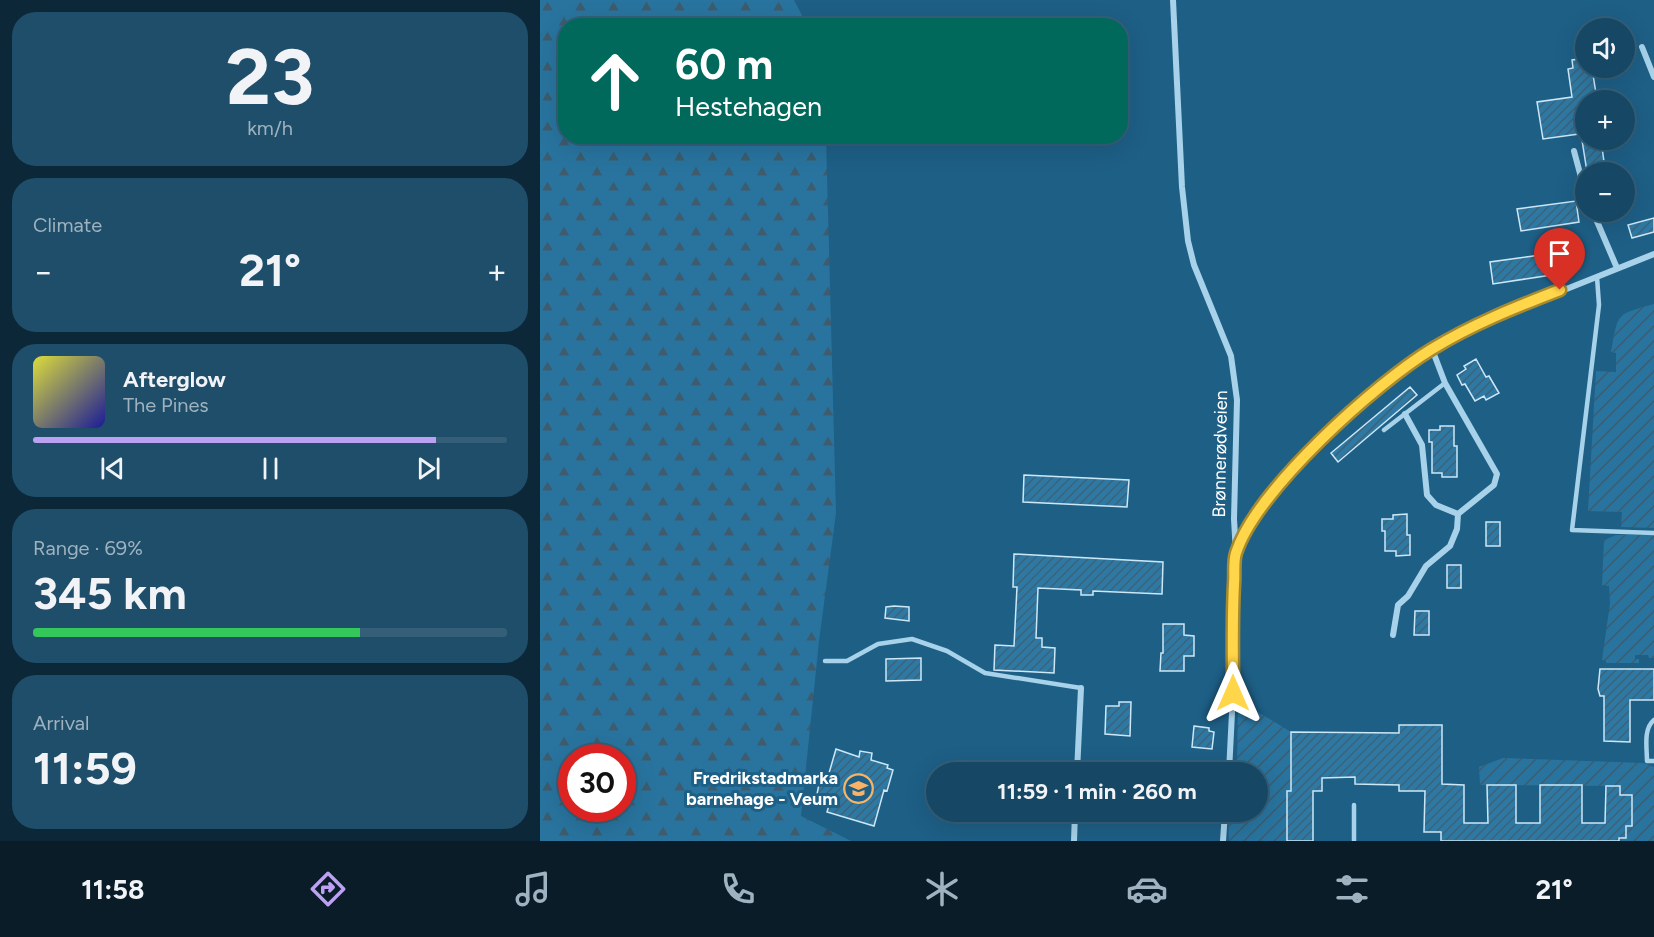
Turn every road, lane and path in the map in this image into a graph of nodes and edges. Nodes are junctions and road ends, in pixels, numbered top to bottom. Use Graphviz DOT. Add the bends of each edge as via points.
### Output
graph roads {
  1 [pos="1173,0"];
  2 [pos="1641,47"];
  3 [pos="1654,76"];
  4 [pos="1574,151"];
  5 [pos="1577,162"];
  6 [pos="1597,222"];
  7 [pos="1654,254"];
  8 [pos="1617,268"];
  9 [pos="1598,277"];
  10 [pos="1432,349"];
  11 [pos="1445,382"];
  12 [pos="1405,414"];
  13 [pos="1384,430"];
  14 [pos="1458,514"];
  15 [pos="1654,533"];
  16 [pos="1236,554"];
  17 [pos="1394,635"];
  18 [pos="825,661"];
  19 [pos="1081,688"];
  20 [pos="1654,720"];
  21 [pos="1654,761"];
  22 [pos="1077,762"];
  23 [pos="1230,762"];
  24 [pos="1354,805"];
  25 [pos="1075,822"];
  26 [pos="1224,822"];
  27 [pos="1074,841"];
  28 [pos="1223,841"];
  29 [pos="1354,841"];
  1 -- 16 [label="street, Brønnerødveien" via="1188,241 1194,265 1225,337 1235,376"];
  2 -- 3 [label="street"];
  4 -- 5 [label="street"];
  6 -- 8 [label="street"];
  7 -- 8 [label="street"];
  8 -- 9 [label="street"];
  9 -- 10 [label="street" via="1485,321"];
  9 -- 15 [label="lane" via="1599,305 1572,530"];
  10 -- 11 [label="street"];
  10 -- 16 [label="street" via="1382,386 1300,462 1274,490"];
  11 -- 12 [label="lane"];
  11 -- 14 [label="street" via="1497,474 1494,486"];
  12 -- 13 [label="lane"];
  12 -- 14 [label="street" via="1422,445 1427,495 1436,505"];
  14 -- 17 [label="street" via="1450,546 1426,566 1398,605"];
  16 -- 23 [label="street, Brønnerødveien"];
  18 -- 19 [label="lane" via="848,661 878,645 912,639 947,651 985,673"];
  19 -- 22 [label="street"];
  20 -- 21 [label="lane" via="1647,732 1647,761"];
  24 -- 29 [label="lane"];
  25 -- 27 [label="street"];
  26 -- 28 [label="street"];
}
